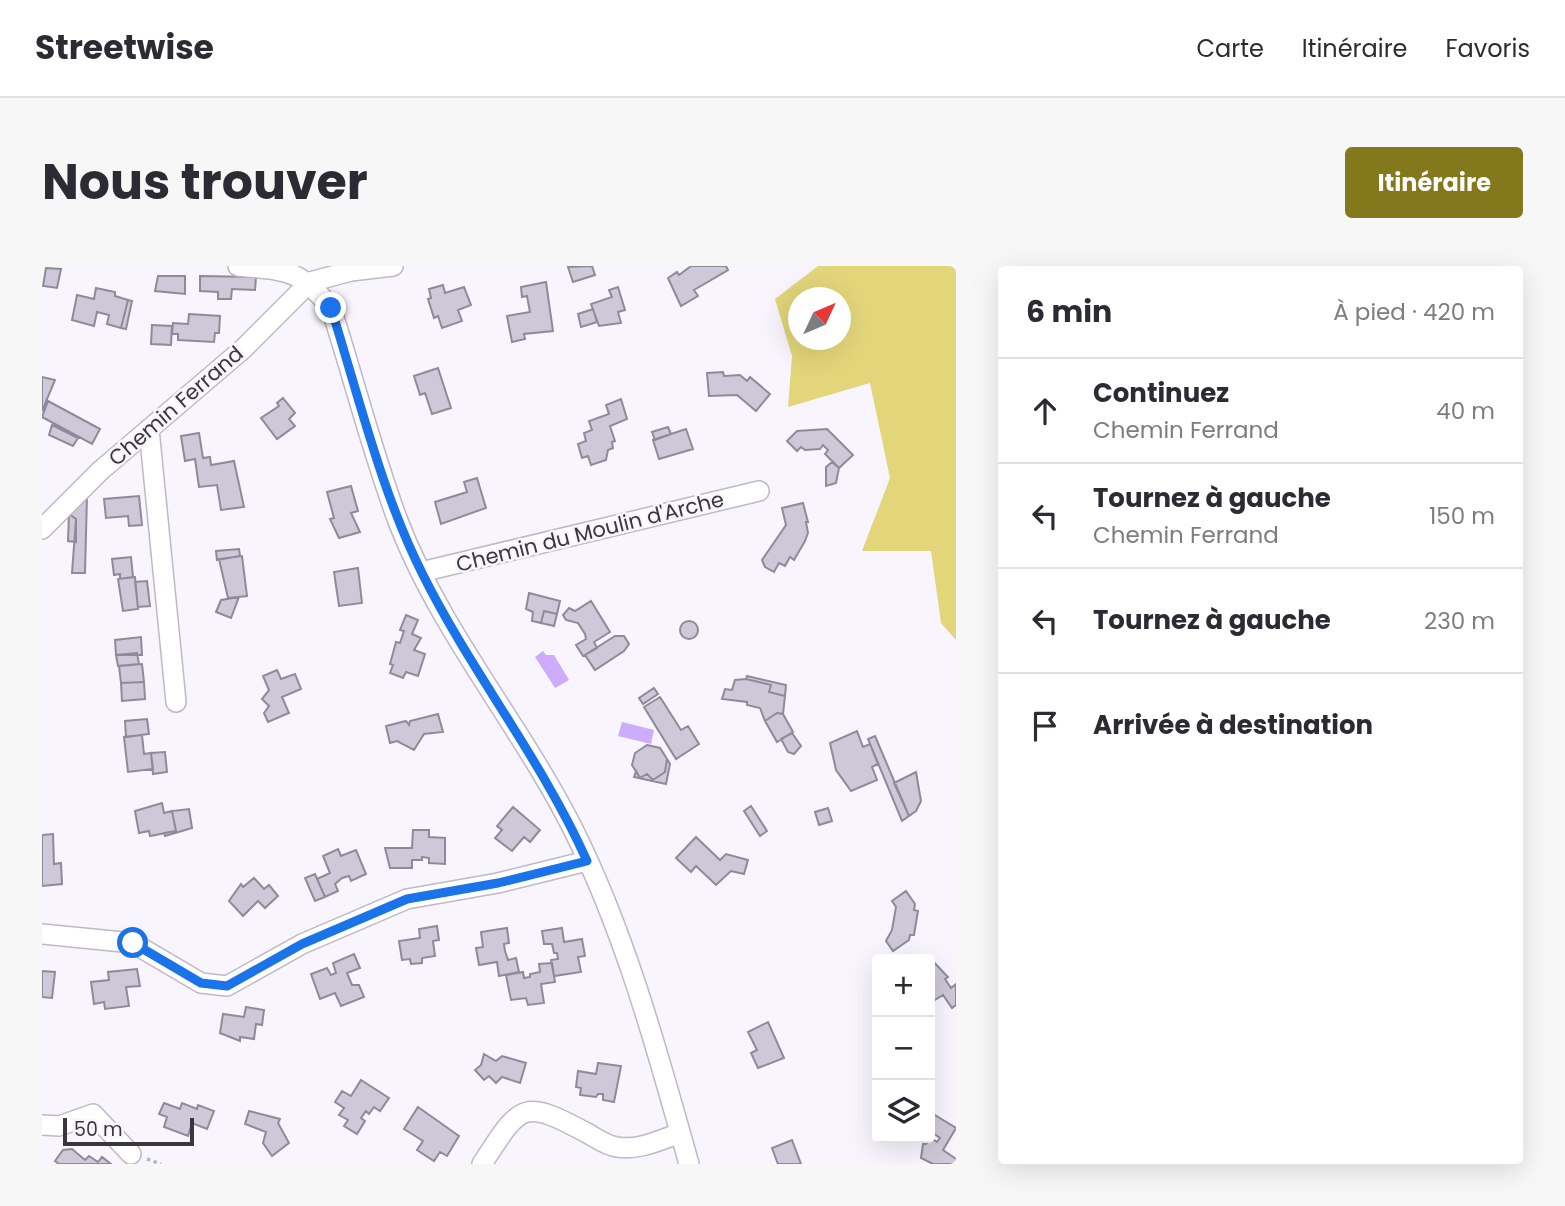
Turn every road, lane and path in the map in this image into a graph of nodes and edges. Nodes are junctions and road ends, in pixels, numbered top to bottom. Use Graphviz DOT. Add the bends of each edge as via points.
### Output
graph roads {
  1 [pos="238,266"];
  2 [pos="393,266"];
  3 [pos="311,274"];
  4 [pos="149,429"];
  5 [pos="759,491"];
  6 [pos="42,529"];
  7 [pos="421,572"];
  8 [pos="176,702"];
  9 [pos="587,861"];
  10 [pos="42,934"];
  11 [pos="42,1125"];
  12 [pos="680,1133"];
  13 [pos="131,1154"];
  14 [pos="482,1164"];
  15 [pos="688,1164"];
  1 -- 3 [label="street"];
  2 -- 3 [label="street"];
  3 -- 4 [label="street, Chemin Ferrand" via="243,349"];
  3 -- 7 [label="street" via="331,308 398,521"];
  4 -- 6 [label="street, Chemin Ferrand"];
  4 -- 8 [label="street"];
  5 -- 7 [label="street, Chemin du Moulin d'Arche"];
  7 -- 9 [label="street" via="542,773"];
  9 -- 10 [label="street" via="407,899 302,944 227,986 201,983 133,943"];
  9 -- 12 [label="street" via="640,993"];
  11 -- 13 [label="street" via="58,1126 93,1114"];
  12 -- 14 [label="street" via="632,1149 614,1147 548,1112 528,1111 509,1122"];
  12 -- 15 [label="street"];
}
